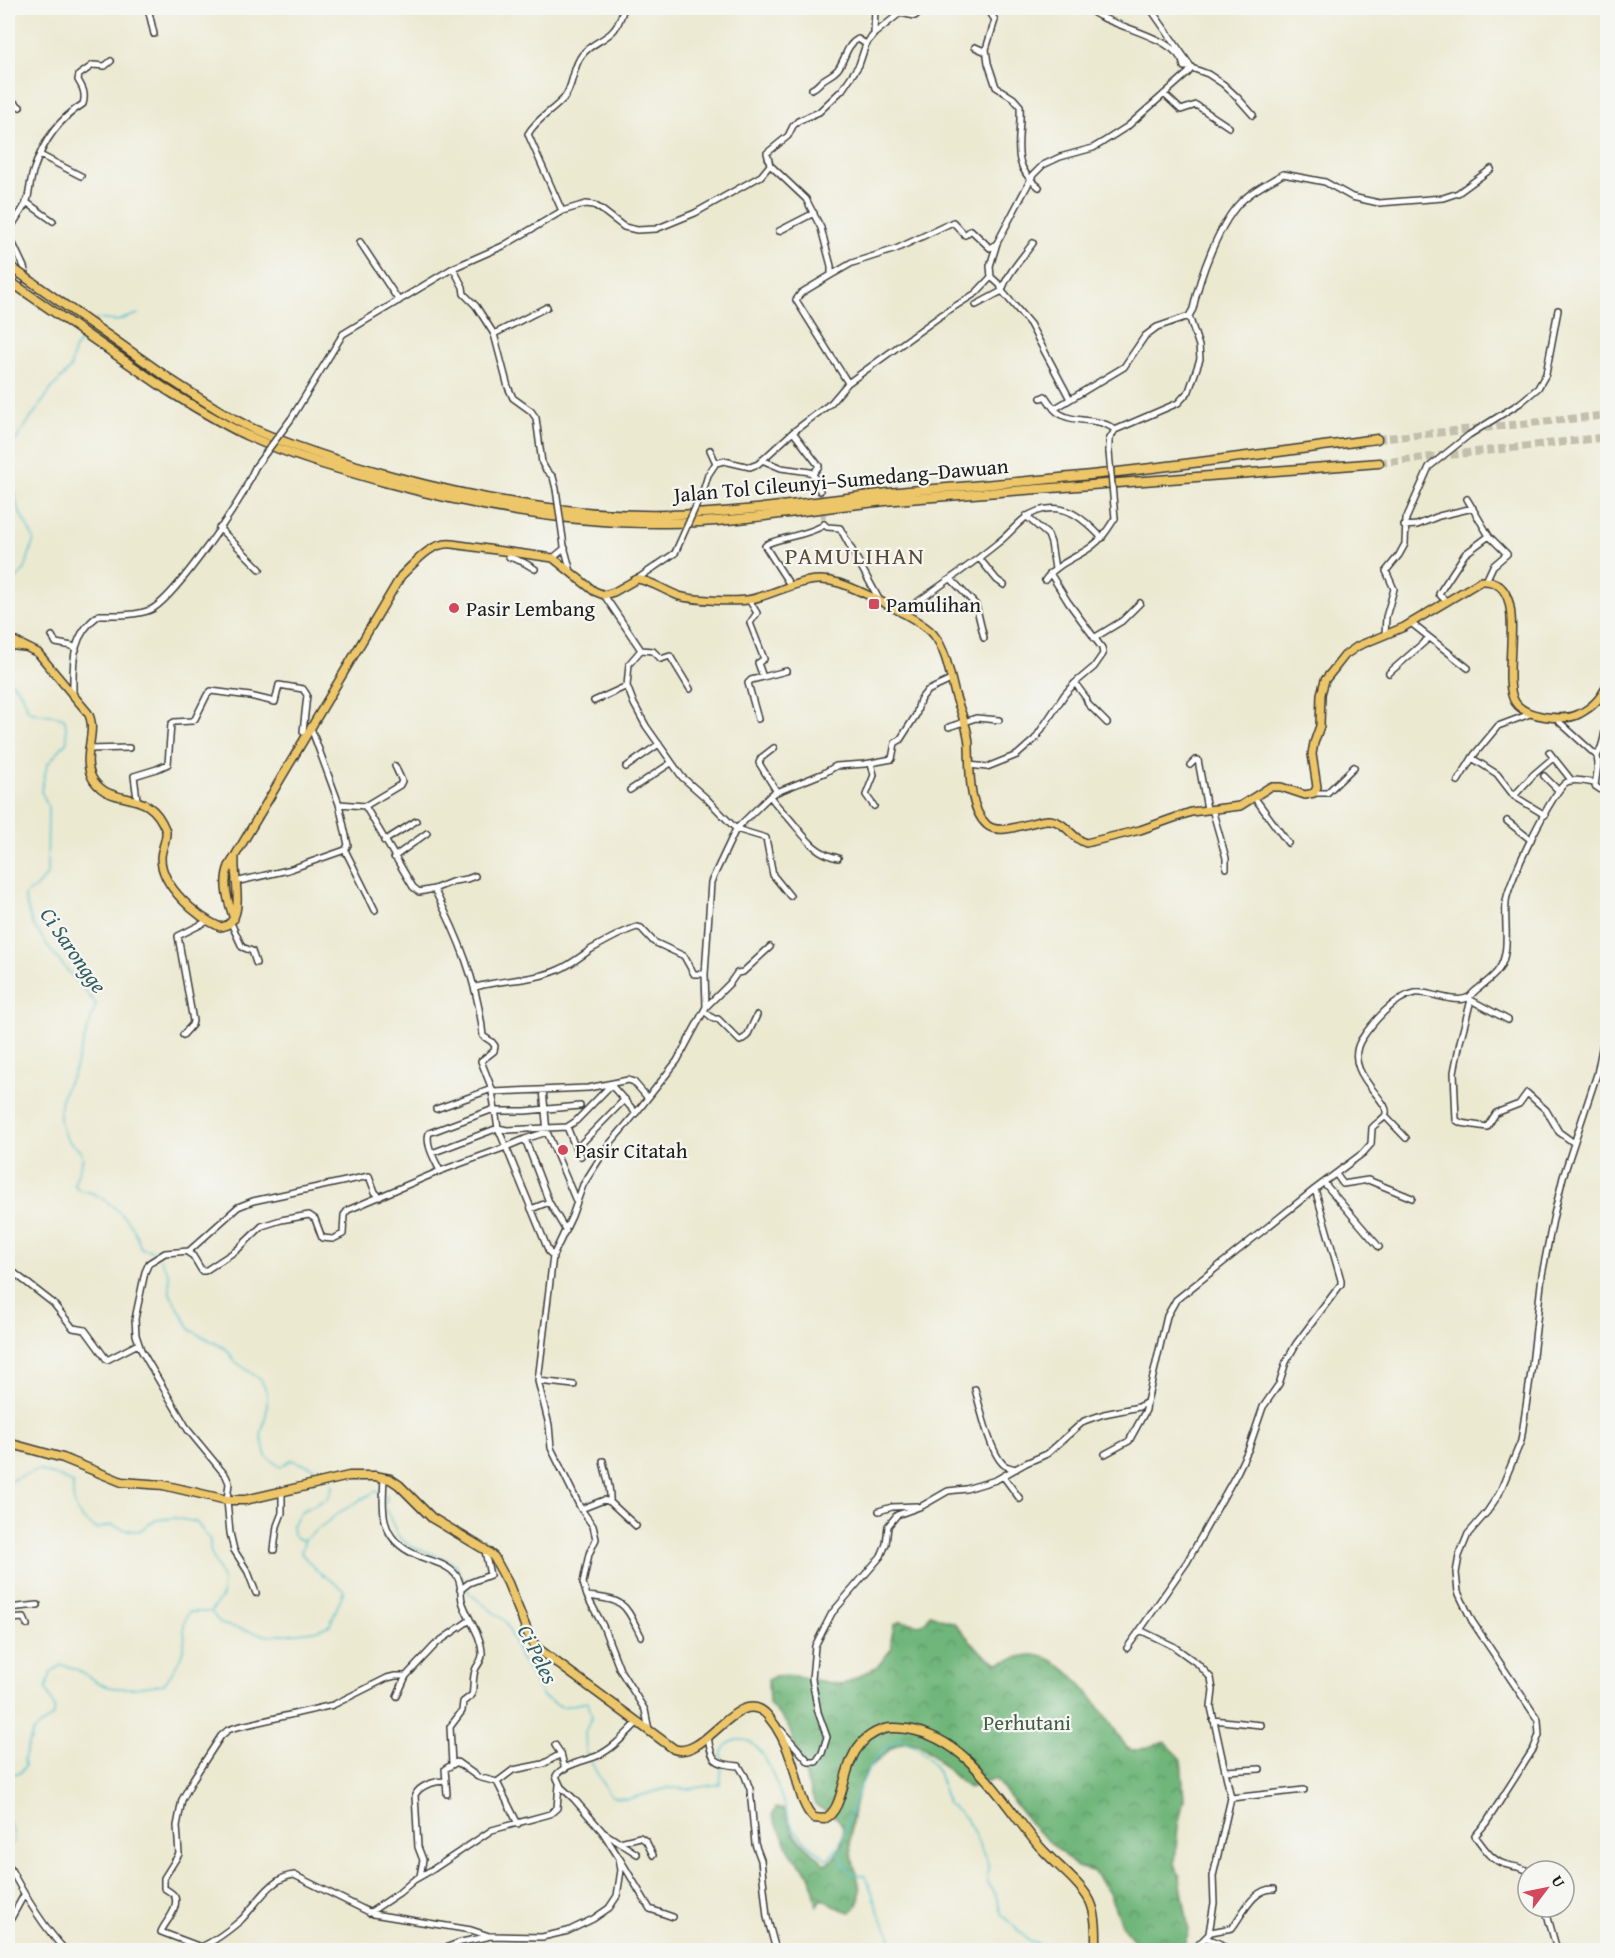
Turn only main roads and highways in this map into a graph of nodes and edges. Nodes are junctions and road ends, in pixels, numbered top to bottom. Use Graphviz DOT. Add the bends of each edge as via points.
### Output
graph roads {
  1 [pos="8,266"];
  2 [pos="8,280"];
  3 [pos="1377,439"];
  4 [pos="1379,463"];
  5 [pos="8,638"];
  6 [pos="8,645"];
  7 [pos="26,646"];
  8 [pos="1607,685"];
  9 [pos="236,856"];
  10 [pos="233,921"];
  11 [pos="8,1443"];
  12 [pos="1096,1950"];
  1 -- 3 [label="highway, Jalan Tol Cileunyi–Sumedang–Dawuan, bridge" via="207,404 250,427 355,465 506,503 665,515 747,511 865,495 1100,474"];
  2 -- 4 [label="highway, Jalan Tol Cileunyi–Sumedang–Dawuan, bridge" via="167,390 247,436 298,457 438,497 507,511 666,523 750,518 868,502"];
  5 -- 7 [label="main road"];
  6 -- 7 [label="main road"];
  7 -- 10 [label="main road" via="38,653 88,713 90,772 100,788 137,799 154,809 165,826 167,836 161,862 184,902 220,927"];
  8 -- 9 [label="main road" via="1598,699 1579,714 1553,716 1522,711 1511,693 1509,602 1501,588 1478,582 1411,624 1354,648 1325,680 1320,726 1312,754 1317,787 1314,793 1305,795 1274,787 1240,806 1185,814 1086,843 1053,821 996,829 986,823 977,809 964,722 935,636 924,625 836,582 813,580 749,600 727,601 686,598 637,579 604,595 553,558 438,544 399,579"];
  9 -- 10 [label="main road" via="238,910"];
  9 -- 10 [label="main road" via="225,880"];
  11 -- 12 [label="highway" via="63,1458 122,1482 163,1485 227,1500 245,1500 354,1475 384,1477 399,1485 432,1518 484,1549 497,1562 537,1648 648,1726 674,1749 694,1748 738,1713 751,1708 764,1712 777,1728 814,1818 821,1820 834,1812 856,1748 866,1738 890,1728 924,1732 946,1743 982,1776 1087,1896 1094,1914"];
}
